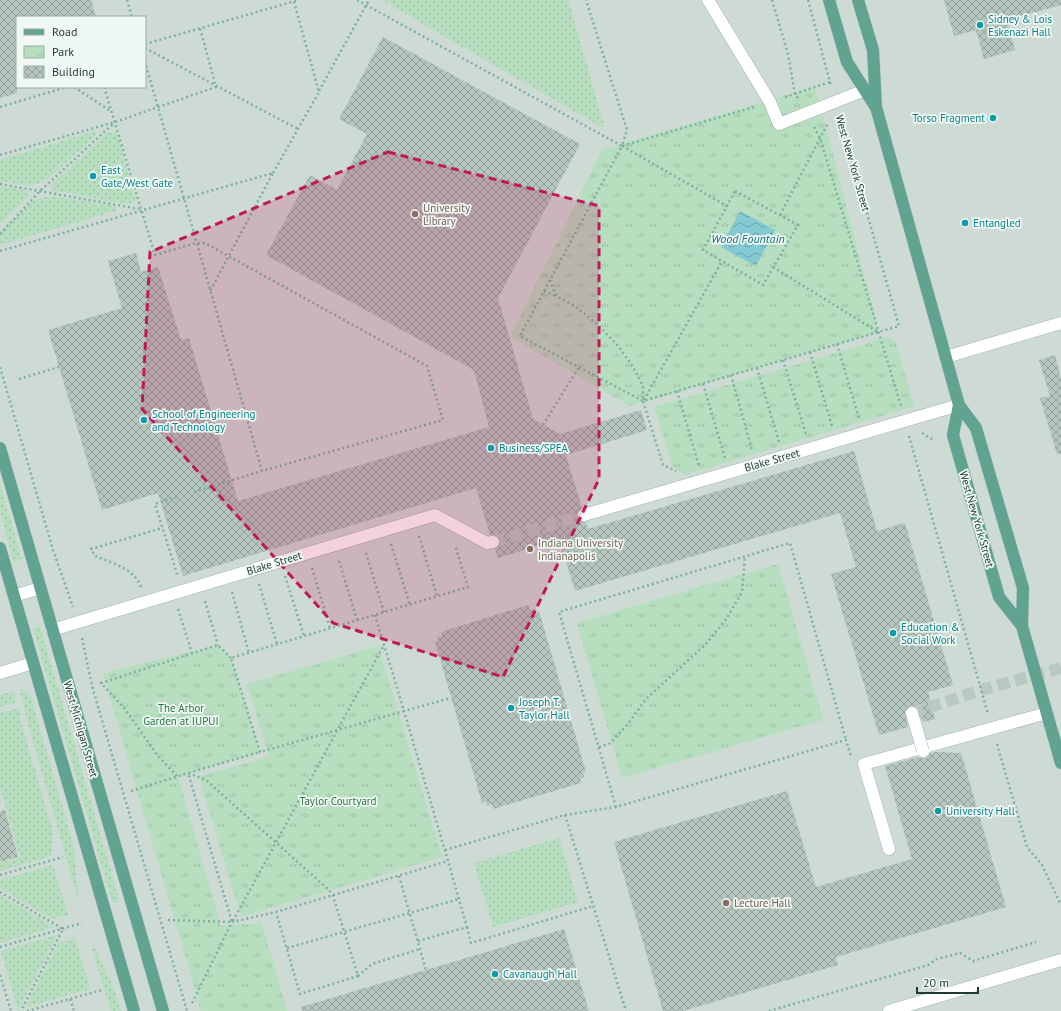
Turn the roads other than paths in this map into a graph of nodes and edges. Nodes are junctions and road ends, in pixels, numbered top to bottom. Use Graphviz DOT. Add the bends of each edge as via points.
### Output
graph roads {
  1 [pos="708,0"];
  2 [pos="829,0"];
  3 [pos="858,0"];
  4 [pos="865,90"];
  5 [pos="876,107"];
  6 [pos="1061,323"];
  7 [pos="946,357"];
  8 [pos="959,405"];
  9 [pos="0,448"];
  10 [pos="584,515"];
  11 [pos="492,542"];
  12 [pos="0,548"];
  13 [pos="40,588"];
  14 [pos="14,596"];
  15 [pos="1022,626"];
  16 [pos="52,630"];
  17 [pos="33,663"];
  18 [pos="0,673"];
  19 [pos="912,713"];
  20 [pos="1047,713"];
  21 [pos="923,751"];
  22 [pos="1061,763"];
  23 [pos="888,849"];
  24 [pos="1061,960"];
  25 [pos="134,1011"];
  26 [pos="163,1011"];
  27 [pos="889,1011"];
  1 -- 4 [label="street" via="770,102 779,124 836,104"];
  2 -- 4 [label="main road, West New York Street" via="847,62"];
  3 -- 5 [label="main road, West New York Street" via="873,50"];
  4 -- 5 [label="main road, West New York Street"];
  5 -- 7 [label="main road, West New York Street"];
  6 -- 7 [label="street"];
  7 -- 8 [label="main road, West New York Street"];
  8 -- 10 [label="street, Blake Street"];
  8 -- 15 [label="main road, West New York Street" via="976,428 1023,588"];
  8 -- 15 [label="main road, West New York Street" via="953,436 999,597"];
  9 -- 13 [label="main road, West Michigan Street"];
  11 -- 16 [label="street, Blake Street" via="487,543 435,515"];
  12 -- 14 [label="main road"];
  13 -- 14 [label="street"];
  13 -- 16 [label="main road, West Michigan Street"];
  14 -- 17 [label="main road"];
  15 -- 20 [label="main road, West New York Street"];
  16 -- 26 [label="main road, West Michigan Street"];
  17 -- 18 [label="street"];
  17 -- 25 [label="main road"];
  19 -- 21 [label="street, bridge"];
  20 -- 22 [label="main road, West New York Street"];
  20 -- 23 [label="street" via="864,764"];
  24 -- 27 [label="street"];
}
